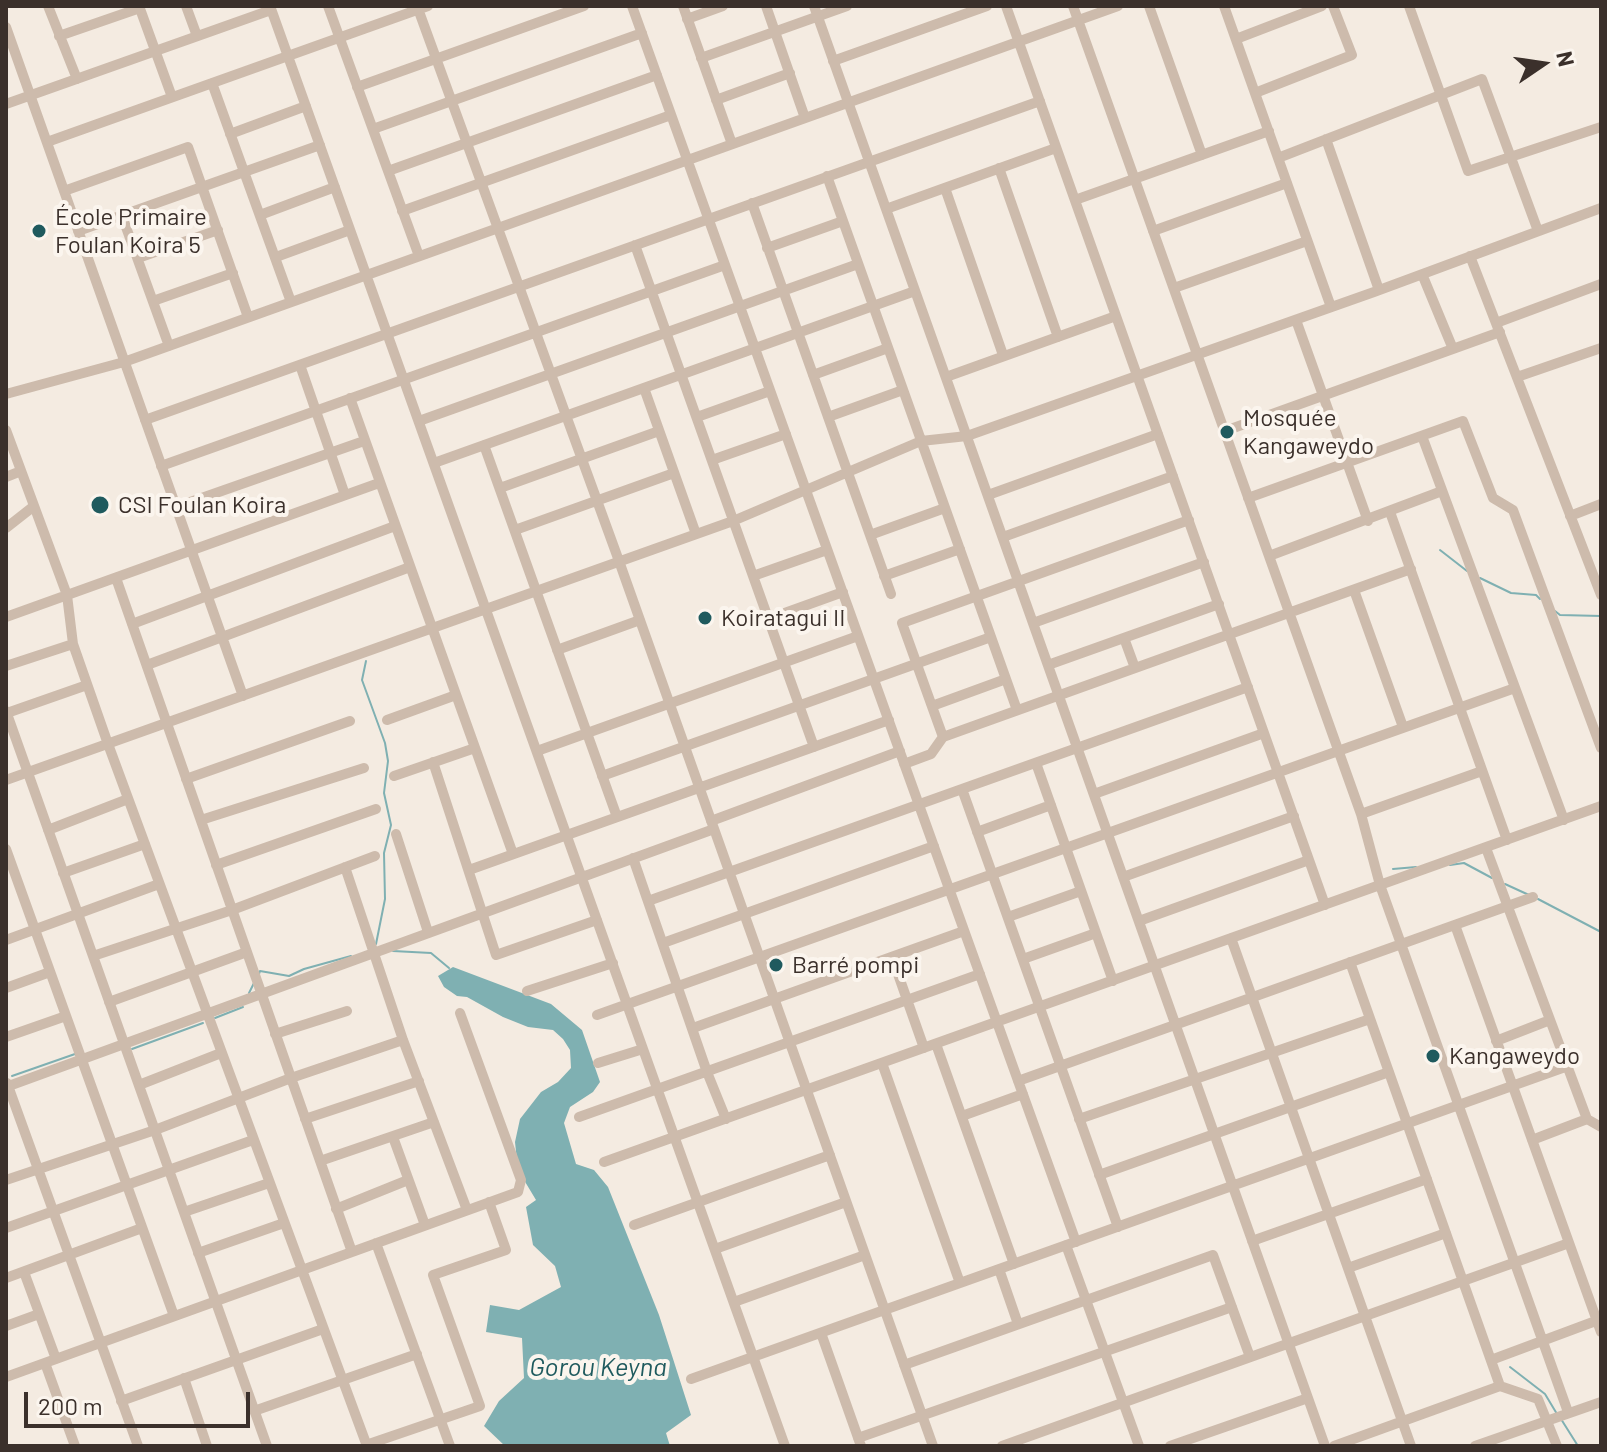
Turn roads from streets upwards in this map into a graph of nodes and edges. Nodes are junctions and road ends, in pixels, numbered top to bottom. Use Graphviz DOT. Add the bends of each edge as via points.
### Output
graph roads {
  1 [pos="48,6"];
  2 [pos="186,6"];
  3 [pos="328,6"];
  4 [pos="584,6"];
  5 [pos="632,6"];
  6 [pos="683,6"];
  7 [pos="723,6"];
  8 [pos="766,6"];
  9 [pos="847,6"];
  10 [pos="987,6"];
  11 [pos="1006,6"];
  12 [pos="1073,6"];
  13 [pos="1118,6"];
  14 [pos="1149,6"];
  15 [pos="1224,6"];
  16 [pos="1322,6"];
  17 [pos="1333,6"];
  18 [pos="1409,6"];
  19 [pos="139,7"];
  20 [pos="421,7"];
  21 [pos="270,8"];
  22 [pos="816,11"];
  23 [pos="687,19"];
  24 [pos="1078,20"];
  25 [pos="6,27"];
  26 [pos="775,32"];
  27 [pos="642,33"];
  28 [pos="59,36"];
  29 [pos="197,36"];
  30 [pos="339,38"];
  31 [pos="1236,39"];
  32 [pos="1019,41"];
  33 [pos="155,51"];
  34 [pos="288,56"];
  35 [pos="11,58"];
  36 [pos="701,58"];
  37 [pos="436,59"];
  38 [pos="833,61"];
  39 [pos="790,73"];
  40 [pos="657,75"];
  41 [pos="77,79"];
  42 [pos="212,83"];
  43 [pos="357,87"];
  44 [pos="1255,93"];
  45 [pos="1441,95"];
  46 [pos="30,96"];
  47 [pos="172,97"];
  48 [pos="716,100"];
  49 [pos="452,101"];
  50 [pos="1040,101"];
  51 [pos="848,103"];
  52 [pos="6,104"];
  53 [pos="306,106"];
  54 [pos="671,115"];
  55 [pos="805,118"];
  56 [pos="1601,127"];
  57 [pos="373,129"];
  58 [pos="1269,131"];
  59 [pos="230,134"];
  60 [pos="1326,139"];
  61 [pos="47,142"];
  62 [pos="467,143"];
  63 [pos="732,144"];
  64 [pos="320,145"];
  65 [pos="1056,148"];
  66 [pos="1202,155"];
  67 [pos="1511,157"];
  68 [pos="1278,158"];
  69 [pos="687,160"];
  70 [pos="869,162"];
  71 [pos="999,168"];
  72 [pos="388,171"];
  73 [pos="245,172"];
  74 [pos="827,176"];
  75 [pos="1135,179"];
  76 [pos="482,183"];
  77 [pos="1287,183"];
  78 [pos="202,187"];
  79 [pos="335,187"];
  80 [pos="945,188"];
  81 [pos="64,191"];
  82 [pos="1075,200"];
  83 [pos="752,203"];
  84 [pos="1601,208"];
  85 [pos="886,209"];
  86 [pos="402,211"];
  87 [pos="260,215"];
  88 [pos="122,216"];
  89 [pos="708,219"];
  90 [pos="843,221"];
  91 [pos="498,228"];
  92 [pos="218,230"];
  93 [pos="350,230"];
  94 [pos="78,231"];
  95 [pos="1153,231"];
  96 [pos="1538,231"];
  97 [pos="1307,241"];
  98 [pos="635,245"];
  99 [pos="767,248"];
  100 [pos="419,256"];
  101 [pos="1470,256"];
  102 [pos="276,257"];
  103 [pos="138,258"];
  104 [pos="858,264"];
  105 [pos="725,265"];
  106 [pos="233,273"];
  107 [pos="1422,274"];
  108 [pos="366,275"];
  109 [pos="1601,284"];
  110 [pos="519,286"];
  111 [pos="1174,288"];
  112 [pos="1379,290"];
  113 [pos="652,291"];
  114 [pos="783,291"];
  115 [pos="915,291"];
  116 [pos="153,301"];
  117 [pos="291,302"];
  118 [pos="740,306"];
  119 [pos="873,306"];
  120 [pos="1331,307"];
  121 [pos="1116,316"];
  122 [pos="248,317"];
  123 [pos="1296,320"];
  124 [pos="1498,328"];
  125 [pos="536,332"];
  126 [pos="667,332"];
  127 [pos="387,333"];
  128 [pos="798,333"];
  129 [pos="1058,337"];
  130 [pos="169,346"];
  131 [pos="755,348"];
  132 [pos="888,348"];
  133 [pos="1601,348"];
  134 [pos="1453,349"];
  135 [pos="1003,355"];
  136 [pos="1197,355"];
  137 [pos="124,362"];
  138 [pos="300,365"];
  139 [pos="551,374"];
  140 [pos="682,374"];
  141 [pos="813,375"];
  142 [pos="1138,376"];
  143 [pos="946,377"];
  144 [pos="1517,377"];
  145 [pos="404,379"];
  146 [pos="644,388"];
  147 [pos="903,390"];
  148 [pos="770,391"];
  149 [pos="6,394"];
  150 [pos="1323,396"];
  151 [pos="350,398"];
  152 [pos="316,411"];
  153 [pos="566,416"];
  154 [pos="697,417"];
  155 [pos="828,417"];
  156 [pos="145,420"];
  157 [pos="419,421"];
  158 [pos="6,430"];
  159 [pos="659,431"];
  160 [pos="1225,431"];
  161 [pos="786,434"];
  162 [pos="1158,434"];
  163 [pos="967,436"];
  164 [pos="1422,436"];
  165 [pos="364,441"];
  166 [pos="921,441"];
  167 [pos="484,445"];
  168 [pos="331,453"];
  169 [pos="582,459"];
  170 [pos="712,460"];
  171 [pos="434,463"];
  172 [pos="1347,463"];
  173 [pos="161,466"];
  174 [pos="21,471"];
  175 [pos="847,472"];
  176 [pos="674,473"];
  177 [pos="1173,476"];
  178 [pos="6,477"];
  179 [pos="379,483"];
  180 [pos="500,488"];
  181 [pos="807,491"];
  182 [pos="1442,491"];
  183 [pos="345,495"];
  184 [pos="988,495"];
  185 [pos="1248,498"];
  186 [pos="597,501"];
  187 [pos="1601,504"];
  188 [pos="34,506"];
  189 [pos="176,507"];
  190 [pos="945,508"];
  191 [pos="1390,512"];
  192 [pos="1570,516"];
  193 [pos="1189,520"];
  194 [pos="733,521"];
  195 [pos="1368,521"];
  196 [pos="395,526"];
  197 [pos="6,528"];
  198 [pos="515,530"];
  199 [pos="696,534"];
  200 [pos="870,535"];
  201 [pos="1003,537"];
  202 [pos="960,549"];
  203 [pos="827,550"];
  204 [pos="191,551"];
  205 [pos="1269,556"];
  206 [pos="619,561"];
  207 [pos="1204,562"];
  208 [pos="410,567"];
  209 [pos="1411,569"];
  210 [pos="753,576"];
  211 [pos="884,576"];
  212 [pos="116,578"];
  213 [pos="1018,581"];
  214 [pos="1354,590"];
  215 [pos="536,591"];
  216 [pos="843,592"];
  217 [pos="891,594"];
  218 [pos="67,595"];
  219 [pos="207,595"];
  220 [pos="1601,595"];
  221 [pos="977,596"];
  222 [pos="1219,604"];
  223 [pos="486,609"];
  224 [pos="1289,613"];
  225 [pos="6,617"];
  226 [pos="768,619"];
  227 [pos="640,620"];
  228 [pos="1033,623"];
  229 [pos="132,624"];
  230 [pos="432,628"];
  231 [pos="1229,634"];
  232 [pos="858,636"];
  233 [pos="222,637"];
  234 [pos="991,637"];
  235 [pos="1124,638"];
  236 [pos="73,644"];
  237 [pos="557,650"];
  238 [pos="784,663"];
  239 [pos="917,664"];
  240 [pos="147,665"];
  241 [pos="1048,665"];
  242 [pos="6,666"];
  243 [pos="1135,668"];
  244 [pos="874,679"];
  245 [pos="1006,679"];
  246 [pos="87,685"];
  247 [pos="1248,687"];
  248 [pos="1515,688"];
  249 [pos="456,695"];
  250 [pos="243,696"];
  251 [pos="1059,696"];
  252 [pos="669,704"];
  253 [pos="799,705"];
  254 [pos="932,706"];
  255 [pos="1460,707"];
  256 [pos="1017,710"];
  257 [pos="6,712"];
  258 [pos="387,720"];
  259 [pos="889,720"];
  260 [pos="350,721"];
  261 [pos="167,723"];
  262 [pos="1403,727"];
  263 [pos="587,733"];
  264 [pos="1264,733"];
  265 [pos="943,737"];
  266 [pos="108,744"];
  267 [pos="685,746"];
  268 [pos="814,747"];
  269 [pos="475,748"];
  270 [pos="1077,748"];
  271 [pos="1601,748"];
  272 [pos="537,751"];
  273 [pos="900,751"];
  274 [pos="1338,751"];
  275 [pos="433,762"];
  276 [pos="1036,763"];
  277 [pos="904,764"];
  278 [pos="364,768"];
  279 [pos="1482,771"];
  280 [pos="1278,772"];
  281 [pos="28,773"];
  282 [pos="394,776"];
  283 [pos="602,776"];
  284 [pos="186,779"];
  285 [pos="6,780"];
  286 [pos="699,788"];
  287 [pos="962,789"];
  288 [pos="1094,794"];
  289 [pos="128,799"];
  290 [pos="919,804"];
  291 [pos="1051,805"];
  292 [pos="1601,806"];
  293 [pos="376,809"];
  294 [pos="1361,814"];
  295 [pos="1294,816"];
  296 [pos="617,817"];
  297 [pos="201,820"];
  298 [pos="1564,820"];
  299 [pos="713,825"];
  300 [pos="48,830"];
  301 [pos="977,832"];
  302 [pos="1107,833"];
  303 [pos="396,834"];
  304 [pos="567,835"];
  305 [pos="1507,840"];
  306 [pos="145,844"];
  307 [pos="934,846"];
  308 [pos="1066,848"];
  309 [pos="1486,848"];
  310 [pos="6,849"];
  311 [pos="513,854"];
  312 [pos="375,856"];
  313 [pos="633,858"];
  314 [pos="1309,860"];
  315 [pos="216,865"];
  316 [pos="345,867"];
  317 [pos="469,870"];
  318 [pos="729,872"];
  319 [pos="63,873"];
  320 [pos="992,874"];
  321 [pos="582,877"];
  322 [pos="1123,877"];
  323 [pos="159,884"];
  324 [pos="1380,885"];
  325 [pos="949,889"];
  326 [pos="1081,891"];
  327 [pos="1533,897"];
  328 [pos="648,901"];
  329 [pos="1325,905"];
  330 [pos="1508,906"];
  331 [pos="232,910"];
  332 [pos="78,914"];
  333 [pos="483,914"];
  334 [pos="744,914"];
  335 [pos="1008,917"];
  336 [pos="597,920"];
  337 [pos="1139,921"];
  338 [pos="1455,925"];
  339 [pos="175,929"];
  340 [pos="35,930"];
  341 [pos="964,931"];
  342 [pos="428,932"];
  343 [pos="1096,933"];
  344 [pos="1231,938"];
  345 [pos="6,940"];
  346 [pos="663,943"];
  347 [pos="1401,944"];
  348 [pos="247,952"];
  349 [pos="374,952"];
  350 [pos="93,956"];
  351 [pos="760,957"];
  352 [pos="892,957"];
  353 [pos="1023,959"];
  354 [pos="1350,962"];
  355 [pos="613,963"];
  356 [pos="1155,966"];
  357 [pos="50,972"];
  358 [pos="191,972"];
  359 [pos="980,974"];
  360 [pos="1113,981"];
  361 [pos="678,986"];
  362 [pos="6,988"];
  363 [pos="527,991"];
  364 [pos="261,994"];
  365 [pos="1252,997"];
  366 [pos="774,999"];
  367 [pos="907,1000"];
  368 [pos="109,1002"];
  369 [pos="627,1004"];
  370 [pos="1039,1007"];
  371 [pos="347,1011"];
  372 [pos="460,1013"];
  373 [pos="207,1014"];
  374 [pos="597,1015"];
  375 [pos="66,1016"];
  376 [pos="1370,1019"];
  377 [pos="1550,1020"];
  378 [pos="997,1022"];
  379 [pos="1176,1024"];
  380 [pos="693,1028"];
  381 [pos="275,1034"];
  382 [pos="6,1037"];
  383 [pos="403,1040"];
  384 [pos="1496,1041"];
  385 [pos="790,1042"];
  386 [pos="124,1044"];
  387 [pos="936,1044"];
  388 [pos="924,1048"];
  389 [pos="643,1049"];
  390 [pos="221,1053"];
  391 [pos="1272,1053"];
  392 [pos="81,1059"];
  393 [pos="598,1063"];
  394 [pos="882,1063"];
  395 [pos="1060,1066"];
  396 [pos="1568,1066"];
  397 [pos="707,1072"];
  398 [pos="1389,1072"];
  399 [pos="291,1078"];
  400 [pos="1195,1079"];
  401 [pos="419,1081"];
  402 [pos="1018,1081"];
  403 [pos="7,1085"];
  404 [pos="139,1085"];
  405 [pos="1513,1086"];
  406 [pos="658,1089"];
  407 [pos="807,1090"];
  408 [pos="1023,1094"];
  409 [pos="238,1098"];
  410 [pos="1459,1105"];
  411 [pos="1291,1107"];
  412 [pos="962,1116"];
  413 [pos="579,1117"];
  414 [pos="305,1119"];
  415 [pos="726,1119"];
  416 [pos="1079,1119"];
  417 [pos="1587,1119"];
  418 [pos="434,1122"];
  419 [pos="1407,1124"];
  420 [pos="1601,1127"];
  421 [pos="155,1130"];
  422 [pos="1215,1134"];
  423 [pos="393,1137"];
  424 [pos="675,1137"];
  425 [pos="253,1140"];
  426 [pos="1532,1140"];
  427 [pos="112,1144"];
  428 [pos="830,1155"];
  429 [pos="1309,1158"];
  430 [pos="320,1161"];
  431 [pos="604,1162"];
  432 [pos="38,1169"];
  433 [pos="169,1171"];
  434 [pos="1099,1175"];
  435 [pos="1427,1179"];
  436 [pos="6,1180"];
  437 [pos="408,1180"];
  438 [pos="269,1183"];
  439 [pos="127,1185"];
  440 [pos="1233,1186"];
  441 [pos="489,1202"];
  442 [pos="698,1202"];
  443 [pos="846,1202"];
  444 [pos="336,1209"];
  445 [pos="467,1210"];
  446 [pos="53,1212"];
  447 [pos="184,1212"];
  448 [pos="1329,1214"];
  449 [pos="284,1223"];
  450 [pos="7,1224"];
  451 [pos="425,1225"];
  452 [pos="634,1225"];
  453 [pos="1118,1227"];
  454 [pos="142,1228"];
  455 [pos="1446,1233"];
  456 [pos="1252,1241"];
  457 [pos="376,1243"];
  458 [pos="1071,1243"];
  459 [pos="1569,1243"];
  460 [pos="715,1249"];
  461 [pos="352,1252"];
  462 [pos="198,1253"];
  463 [pos="69,1255"];
  464 [pos="865,1255"];
  465 [pos="1515,1263"];
  466 [pos="1014,1264"];
  467 [pos="1348,1268"];
  468 [pos="999,1269"];
  469 [pos="302,1270"];
  470 [pos="24,1272"];
  471 [pos="6,1278"];
  472 [pos="1463,1281"];
  473 [pos="960,1283"];
  474 [pos="1086,1300"];
  475 [pos="215,1301"];
  476 [pos="734,1302"];
  477 [pos="1232,1307"];
  478 [pos="885,1310"];
  479 [pos="39,1314"];
  480 [pos="174,1316"];
  481 [pos="1366,1316"];
  482 [pos="1599,1319"];
  483 [pos="1018,1324"];
  484 [pos="6,1326"];
  485 [pos="323,1329"];
  486 [pos="1601,1332"];
  487 [pos="821,1333"];
  488 [pos="1542,1340"];
  489 [pos="100,1343"];
  490 [pos="1289,1343"];
  491 [pos="1105,1352"];
  492 [pos="417,1354"];
  493 [pos="753,1357"];
  494 [pos="1250,1357"];
  495 [pos="236,1360"];
  496 [pos="1491,1360"];
  497 [pos="50,1361"];
  498 [pos="904,1365"];
  499 [pos="6,1377"];
  500 [pos="184,1378"];
  501 [pos="691,1379"];
  502 [pos="343,1380"];
  503 [pos="1500,1386"];
  504 [pos="1308,1398"];
  505 [pos="121,1401"];
  506 [pos="1601,1402"];
  507 [pos="1123,1403"];
  508 [pos="254,1411"];
  509 [pos="1568,1412"];
  510 [pos="923,1417"];
  511 [pos="441,1419"];
  512 [pos="1548,1420"];
  513 [pos="1402,1421"];
  514 [pos="860,1442"];
  515 [pos="75,1446"];
  516 [pos="138,1446"];
  517 [pos="207,1446"];
  518 [pos="267,1446"];
  519 [pos="366,1446"];
  520 [pos="450,1446"];
  521 [pos="785,1446"];
  522 [pos="933,1446"];
  523 [pos="1002,1446"];
  524 [pos="1139,1446"];
  525 [pos="1170,1446"];
  526 [pos="1325,1446"];
  527 [pos="1334,1446"];
  528 [pos="1411,1446"];
  529 [pos="1475,1446"];
  530 [pos="1557,1446"];
  1 -- 28 [label="street"];
  2 -- 29 [label="street"];
  3 -- 30 [label="street"];
  4 -- 37 [label="street"];
  5 -- 27 [label="street"];
  6 -- 23 [label="street"];
  7 -- 23 [label="street"];
  8 -- 26 [label="street"];
  9 -- 22 [label="street"];
  10 -- 38 [label="street"];
  11 -- 32 [label="street"];
  12 -- 24 [label="street"];
  13 -- 24 [label="street"];
  14 -- 66 [label="street"];
  15 -- 31 [label="street"];
  16 -- 31 [label="street"];
  17 -- 44 [label="street" via="1352,55"];
  18 -- 45 [label="street"];
  19 -- 28 [label="street"];
  19 -- 33 [label="street"];
  20 -- 30 [label="street"];
  20 -- 37 [label="street"];
  21 -- 29 [label="street"];
  21 -- 34 [label="street"];
  22 -- 26 [label="street"];
  22 -- 38 [label="street"];
  23 -- 36 [label="street"];
  24 -- 32 [label="street"];
  24 -- 75 [label="street"];
  25 -- 35 [label="street"];
  26 -- 36 [label="street"];
  26 -- 39 [label="street"];
  27 -- 40 [label="street"];
  27 -- 49 [label="street"];
  28 -- 41 [label="street"];
  29 -- 33 [label="street"];
  30 -- 34 [label="street"];
  30 -- 43 [label="street"];
  31 -- 44 [label="street"];
  32 -- 50 [label="street"];
  32 -- 51 [label="street"];
  33 -- 41 [label="street"];
  33 -- 47 [label="street"];
  34 -- 42 [label="street"];
  34 -- 53 [label="street"];
  35 -- 46 [label="street"];
  36 -- 48 [label="street"];
  37 -- 43 [label="street"];
  37 -- 49 [label="street"];
  38 -- 51 [label="street"];
  39 -- 48 [label="street"];
  39 -- 55 [label="street"];
  40 -- 54 [label="street"];
  40 -- 62 [label="street"];
  41 -- 46 [label="street"];
  42 -- 47 [label="street"];
  42 -- 59 [label="street"];
  43 -- 57 [label="street"];
  44 -- 58 [label="street"];
  45 -- 60 [label="street"];
  45 -- 67 [label="street" via="1468,171"];
  45 -- 67 [label="street" via="1482,79"];
  46 -- 52 [label="street"];
  46 -- 61 [label="street"];
  47 -- 61 [label="street"];
  48 -- 63 [label="street"];
  49 -- 57 [label="street"];
  49 -- 62 [label="street"];
  50 -- 65 [label="street"];
  50 -- 70 [label="street"];
  51 -- 55 [label="street"];
  51 -- 70 [label="street"];
  53 -- 59 [label="street"];
  53 -- 64 [label="street"];
  54 -- 69 [label="street"];
  54 -- 76 [label="street"];
  55 -- 63 [label="street"];
  56 -- 67 [label="street"];
  57 -- 72 [label="street"];
  58 -- 66 [label="street"];
  58 -- 68 [label="street"];
  59 -- 73 [label="street"];
  60 -- 68 [label="street"];
  60 -- 112 [label="street"];
  61 -- 81 [label="street"];
  62 -- 72 [label="street"];
  62 -- 76 [label="street"];
  63 -- 69 [label="street"];
  64 -- 73 [label="street"];
  64 -- 79 [label="street"];
  65 -- 71 [label="street"];
  65 -- 82 [label="street"];
  66 -- 75 [label="street"];
  67 -- 96 [label="street"];
  68 -- 77 [label="street"];
  69 -- 89 [label="street"];
  69 -- 91 [label="street"];
  70 -- 74 [label="street"];
  70 -- 85 [label="street"];
  71 -- 80 [label="street"];
  71 -- 129 [label="street"];
  72 -- 86 [label="street"];
  73 -- 78 [label="street"];
  73 -- 87 [label="street"];
  74 -- 83 [label="street"];
  74 -- 90 [label="street"];
  75 -- 82 [label="street"];
  75 -- 95 [label="street"];
  76 -- 86 [label="street"];
  76 -- 91 [label="street"];
  77 -- 95 [label="street"];
  77 -- 97 [label="street"];
  78 -- 81 [label="street" via="188,147"];
  78 -- 88 [label="street"];
  78 -- 92 [label="street"];
  79 -- 87 [label="street"];
  79 -- 93 [label="street"];
  80 -- 85 [label="street"];
  80 -- 135 [label="street"];
  81 -- 94 [label="street"];
  82 -- 121 [label="street"];
  83 -- 89 [label="street"];
  83 -- 99 [label="street"];
  84 -- 96 [label="street"];
  85 -- 115 [label="street"];
  86 -- 100 [label="street"];
  87 -- 102 [label="street"];
  88 -- 94 [label="street"];
  88 -- 103 [label="street"];
  89 -- 98 [label="street"];
  89 -- 105 [label="street"];
  90 -- 99 [label="street"];
  90 -- 104 [label="street"];
  91 -- 100 [label="street"];
  91 -- 110 [label="street"];
  92 -- 103 [label="street"];
  92 -- 106 [label="street"];
  93 -- 102 [label="street"];
  93 -- 108 [label="street"];
  94 -- 137 [label="street"];
  95 -- 111 [label="street"];
  96 -- 101 [label="street"];
  97 -- 111 [label="street"];
  97 -- 120 [label="street"];
  98 -- 110 [label="street"];
  98 -- 113 [label="street"];
  99 -- 114 [label="street"];
  100 -- 108 [label="street"];
  101 -- 107 [label="street"];
  101 -- 124 [label="street"];
  102 -- 117 [label="street"];
  103 -- 116 [label="street"];
  104 -- 114 [label="street"];
  104 -- 119 [label="street"];
  105 -- 113 [label="street"];
  105 -- 118 [label="street"];
  106 -- 116 [label="street"];
  106 -- 122 [label="street"];
  107 -- 112 [label="street"];
  107 -- 134 [label="street"];
  108 -- 117 [label="street"];
  108 -- 127 [label="street"];
  109 -- 124 [label="street"];
  110 -- 125 [label="street"];
  110 -- 127 [label="street"];
  111 -- 136 [label="street"];
  112 -- 120 [label="street"];
  113 -- 125 [label="street"];
  113 -- 126 [label="street"];
  114 -- 118 [label="street"];
  114 -- 128 [label="street"];
  115 -- 119 [label="street"];
  115 -- 143 [label="street"];
  116 -- 130 [label="street"];
  117 -- 122 [label="street"];
  118 -- 126 [label="street"];
  118 -- 131 [label="street"];
  119 -- 128 [label="street"];
  119 -- 132 [label="street"];
  120 -- 123 [label="street"];
  121 -- 129 [label="street"];
  121 -- 142 [label="street"];
  122 -- 130 [label="street"];
  123 -- 136 [label="street"];
  123 -- 150 [label="street"];
  124 -- 134 [label="street"];
  124 -- 144 [label="street"];
  125 -- 139 [label="street"];
  125 -- 145 [label="street"];
  126 -- 139 [label="street"];
  126 -- 140 [label="street"];
  127 -- 138 [label="street"];
  127 -- 145 [label="street"];
  128 -- 131 [label="street"];
  128 -- 141 [label="street"];
  129 -- 135 [label="street"];
  130 -- 137 [label="street"];
  131 -- 140 [label="street"];
  131 -- 148 [label="street"];
  132 -- 141 [label="street"];
  132 -- 147 [label="street"];
  133 -- 144 [label="street"];
  134 -- 150 [label="street"];
  135 -- 143 [label="street"];
  136 -- 142 [label="street"];
  136 -- 160 [label="street"];
  137 -- 149 [label="street"];
  137 -- 156 [label="street"];
  138 -- 152 [label="street"];
  138 -- 156 [label="street"];
  139 -- 153 [label="street"];
  139 -- 157 [label="street"];
  140 -- 146 [label="street"];
  140 -- 154 [label="street"];
  141 -- 155 [label="street"];
  142 -- 162 [label="street"];
  142 -- 163 [label="street"];
  143 -- 163 [label="street"];
  144 -- 192 [label="street"];
  145 -- 151 [label="street"];
  145 -- 157 [label="street"];
  146 -- 153 [label="street"];
  146 -- 159 [label="street"];
  147 -- 155 [label="street"];
  147 -- 166 [label="street"];
  148 -- 154 [label="street"];
  148 -- 161 [label="street"];
  150 -- 160 [label="street"];
  150 -- 172 [label="street"];
  151 -- 152 [label="street"];
  151 -- 165 [label="street"];
  152 -- 168 [label="street"];
  152 -- 173 [label="street"];
  153 -- 167 [label="street"];
  153 -- 169 [label="street"];
  154 -- 170 [label="street"];
  155 -- 175 [label="street"];
  156 -- 173 [label="street"];
  157 -- 171 [label="street"];
  158 -- 174 [label="street"];
  159 -- 169 [label="street"];
  159 -- 176 [label="street"];
  160 -- 185 [label="street"];
  161 -- 170 [label="street"];
  161 -- 181 [label="street"];
  162 -- 177 [label="street"];
  162 -- 184 [label="street"];
  163 -- 166 [label="street"];
  163 -- 184 [label="street"];
  164 -- 172 [label="street"];
  164 -- 182 [label="street"];
  164 -- 271 [label="street" via="1463,421 1493,498 1513,510"];
  165 -- 168 [label="street"];
  165 -- 179 [label="street"];
  166 -- 175 [label="street"];
  166 -- 190 [label="street"];
  167 -- 171 [label="street"];
  167 -- 180 [label="street"];
  168 -- 183 [label="street"];
  168 -- 189 [label="street"];
  169 -- 180 [label="street"];
  169 -- 186 [label="street"];
  170 -- 194 [label="street"];
  171 -- 223 [label="street"];
  172 -- 185 [label="street"];
  172 -- 195 [label="street"];
  173 -- 189 [label="street"];
  174 -- 178 [label="street"];
  174 -- 188 [label="street"];
  175 -- 181 [label="street"];
  175 -- 200 [label="street"];
  176 -- 186 [label="street"];
  176 -- 199 [label="street"];
  177 -- 193 [label="street"];
  177 -- 201 [label="street"];
  179 -- 183 [label="street"];
  179 -- 196 [label="street"];
  180 -- 198 [label="street"];
  181 -- 194 [label="street"];
  181 -- 203 [label="street"];
  182 -- 191 [label="street"];
  182 -- 248 [label="street"];
  183 -- 204 [label="street"];
  184 -- 201 [label="street"];
  185 -- 205 [label="street"];
  186 -- 198 [label="street"];
  186 -- 206 [label="street"];
  187 -- 192 [label="street"];
  188 -- 197 [label="street"];
  188 -- 218 [label="street"];
  189 -- 204 [label="street"];
  190 -- 200 [label="street"];
  190 -- 202 [label="street"];
  191 -- 195 [label="street"];
  191 -- 209 [label="street"];
  192 -- 220 [label="street"];
  193 -- 207 [label="street"];
  193 -- 213 [label="street"];
  194 -- 199 [label="street"];
  194 -- 210 [label="street"];
  195 -- 205 [label="street"];
  196 -- 208 [label="street"];
  196 -- 219 [label="street"];
  198 -- 215 [label="street"];
  199 -- 206 [label="street"];
  200 -- 211 [label="street"];
  201 -- 213 [label="street"];
  202 -- 211 [label="street"];
  202 -- 221 [label="street"];
  203 -- 210 [label="street"];
  203 -- 216 [label="street"];
  204 -- 212 [label="street"];
  204 -- 219 [label="street"];
  205 -- 224 [label="street"];
  206 -- 215 [label="street"];
  206 -- 227 [label="street"];
  207 -- 222 [label="street"];
  207 -- 228 [label="street"];
  208 -- 230 [label="street"];
  208 -- 233 [label="street"];
  209 -- 214 [label="street"];
  209 -- 255 [label="street"];
  210 -- 226 [label="street"];
  211 -- 217 [label="street"];
  212 -- 218 [label="street"];
  212 -- 229 [label="street"];
  213 -- 221 [label="street"];
  213 -- 228 [label="street"];
  214 -- 224 [label="street"];
  214 -- 262 [label="street"];
  215 -- 223 [label="street"];
  215 -- 237 [label="street"];
  216 -- 226 [label="street"];
  216 -- 232 [label="street"];
  218 -- 225 [label="street"];
  218 -- 236 [label="street"];
  219 -- 229 [label="street"];
  219 -- 233 [label="street"];
  221 -- 234 [label="street"];
  221 -- 239 [label="street" via="902,623"];
  222 -- 231 [label="street"];
  222 -- 235 [label="street"];
  223 -- 230 [label="street"];
  223 -- 272 [label="street"];
  224 -- 231 [label="street"];
  224 -- 274 [label="street"];
  226 -- 238 [label="street"];
  227 -- 237 [label="street"];
  227 -- 252 [label="street"];
  228 -- 241 [label="street"];
  229 -- 240 [label="street"];
  230 -- 249 [label="street"];
  230 -- 250 [label="street"];
  231 -- 243 [label="street"];
  231 -- 247 [label="street"];
  232 -- 238 [label="street"];
  232 -- 244 [label="street"];
  233 -- 240 [label="street"];
  233 -- 250 [label="street"];
  234 -- 239 [label="street"];
  234 -- 245 [label="street"];
  235 -- 241 [label="street"];
  235 -- 243 [label="street"];
  236 -- 242 [label="street"];
  236 -- 246 [label="street"];
  237 -- 263 [label="street"];
  238 -- 252 [label="street"];
  238 -- 253 [label="street"];
  239 -- 244 [label="street"];
  239 -- 254 [label="street"];
  240 -- 261 [label="street"];
  241 -- 251 [label="street"];
  243 -- 251 [label="street"];
  244 -- 253 [label="street"];
  244 -- 259 [label="street"];
  245 -- 254 [label="street"];
  245 -- 256 [label="street"];
  246 -- 257 [label="street"];
  246 -- 266 [label="street"];
  247 -- 264 [label="street"];
  247 -- 270 [label="street"];
  248 -- 255 [label="street"];
  248 -- 298 [label="street"];
  249 -- 258 [label="street"];
  249 -- 269 [label="street"];
  250 -- 261 [label="street"];
  251 -- 256 [label="street"];
  251 -- 270 [label="street"];
  252 -- 263 [label="street"];
  252 -- 267 [label="street"];
  253 -- 267 [label="street"];
  253 -- 268 [label="street"];
  254 -- 265 [label="street"];
  255 -- 262 [label="street"];
  255 -- 279 [label="street"];
  256 -- 265 [label="street"];
  257 -- 281 [label="street"];
  259 -- 268 [label="street"];
  259 -- 273 [label="street"];
  260 -- 284 [label="street"];
  261 -- 266 [label="street"];
  261 -- 284 [label="street"];
  262 -- 274 [label="street"];
  263 -- 272 [label="street"];
  263 -- 283 [label="street"];
  264 -- 280 [label="street"];
  264 -- 288 [label="street"];
  265 -- 277 [label="street" via="931,754"];
  266 -- 281 [label="street"];
  266 -- 289 [label="street"];
  267 -- 283 [label="street"];
  267 -- 286 [label="street"];
  268 -- 286 [label="street"];
  269 -- 275 [label="street"];
  269 -- 311 [label="street"];
  270 -- 276 [label="street"];
  270 -- 288 [label="street"];
  272 -- 304 [label="street"];
  273 -- 277 [label="street"];
  273 -- 299 [label="street"];
  274 -- 280 [label="street"];
  274 -- 294 [label="street"];
  275 -- 282 [label="street"];
  275 -- 317 [label="street"];
  276 -- 287 [label="street"];
  276 -- 291 [label="street"];
  277 -- 290 [label="street"];
  278 -- 297 [label="street"];
  279 -- 294 [label="street"];
  279 -- 305 [label="street"];
  280 -- 295 [label="street"];
  280 -- 302 [label="street"];
  281 -- 285 [label="street"];
  281 -- 300 [label="street"];
  283 -- 296 [label="street"];
  284 -- 297 [label="street"];
  286 -- 296 [label="street"];
  286 -- 299 [label="street"];
  287 -- 290 [label="street"];
  287 -- 301 [label="street"];
  288 -- 302 [label="street"];
  289 -- 300 [label="street"];
  289 -- 306 [label="street"];
  290 -- 307 [label="street"];
  290 -- 318 [label="street"];
  291 -- 301 [label="street"];
  291 -- 308 [label="street"];
  292 -- 298 [label="street"];
  293 -- 315 [label="street"];
  294 -- 324 [label="street"];
  295 -- 314 [label="street"];
  295 -- 322 [label="street"];
  296 -- 304 [label="street"];
  297 -- 315 [label="street"];
  298 -- 305 [label="street"];
  299 -- 313 [label="street"];
  299 -- 318 [label="street"];
  300 -- 319 [label="street"];
  301 -- 320 [label="street"];
  302 -- 308 [label="street"];
  302 -- 322 [label="street"];
  303 -- 342 [label="street"];
  304 -- 311 [label="street"];
  304 -- 321 [label="street"];
  305 -- 309 [label="street"];
  306 -- 319 [label="street"];
  306 -- 323 [label="street"];
  307 -- 325 [label="street"];
  307 -- 334 [label="street"];
  308 -- 320 [label="street"];
  308 -- 326 [label="street"];
  309 -- 324 [label="street"];
  309 -- 330 [label="street"];
  310 -- 340 [label="street"];
  311 -- 317 [label="street"];
  312 -- 316 [label="street"];
  313 -- 321 [label="street"];
  313 -- 328 [label="street"];
  314 -- 329 [label="street"];
  314 -- 337 [label="street"];
  315 -- 331 [label="street"];
  316 -- 331 [label="street"];
  316 -- 349 [label="street"];
  317 -- 333 [label="street"];
  318 -- 328 [label="street"];
  318 -- 334 [label="street"];
  319 -- 332 [label="street"];
  320 -- 325 [label="street"];
  320 -- 335 [label="street"];
  321 -- 333 [label="street"];
  321 -- 336 [label="street"];
  322 -- 337 [label="street"];
  323 -- 332 [label="street"];
  323 -- 339 [label="street"];
  324 -- 329 [label="street"];
  324 -- 347 [label="street"];
  325 -- 341 [label="street"];
  325 -- 351 [label="street"];
  326 -- 335 [label="street"];
  326 -- 343 [label="street"];
  327 -- 330 [label="street"];
  328 -- 346 [label="street"];
  329 -- 344 [label="street"];
  330 -- 338 [label="street"];
  330 -- 377 [label="street"];
  331 -- 339 [label="street"];
  331 -- 348 [label="street"];
  332 -- 340 [label="street"];
  332 -- 350 [label="street"];
  333 -- 336 [label="street" via="496,955"];
  333 -- 342 [label="street"];
  334 -- 346 [label="street"];
  334 -- 351 [label="street"];
  335 -- 353 [label="street"];
  336 -- 355 [label="street"];
  337 -- 356 [label="street"];
  338 -- 347 [label="street"];
  338 -- 384 [label="street"];
  339 -- 350 [label="street"];
  339 -- 358 [label="street"];
  340 -- 345 [label="street"];
  340 -- 357 [label="street"];
  341 -- 352 [label="street"];
  341 -- 359 [label="street"];
  342 -- 349 [label="street"];
  343 -- 353 [label="street"];
  343 -- 360 [label="street"];
  344 -- 356 [label="street"];
  344 -- 365 [label="street"];
  346 -- 361 [label="street"];
  347 -- 354 [label="street"];
  347 -- 410 [label="street"];
  348 -- 358 [label="street"];
  348 -- 364 [label="street"];
  349 -- 364 [label="street"];
  349 -- 383 [label="street"];
  350 -- 368 [label="street"];
  351 -- 361 [label="street"];
  351 -- 366 [label="street"];
  352 -- 366 [label="street"];
  352 -- 367 [label="street"];
  353 -- 370 [label="street"];
  354 -- 365 [label="street"];
  354 -- 376 [label="street"];
  355 -- 363 [label="street"];
  355 -- 369 [label="street"];
  356 -- 360 [label="street"];
  356 -- 379 [label="street"];
  357 -- 362 [label="street"];
  357 -- 375 [label="street"];
  358 -- 368 [label="street"];
  358 -- 373 [label="street"];
  359 -- 367 [label="street"];
  359 -- 378 [label="street"];
  360 -- 370 [label="street"];
  361 -- 369 [label="street"];
  361 -- 380 [label="street"];
  364 -- 373 [label="street"];
  364 -- 381 [label="street"];
  365 -- 379 [label="street"];
  365 -- 391 [label="street"];
  366 -- 380 [label="street"];
  366 -- 385 [label="street"];
  367 -- 385 [label="street"];
  367 -- 388 [label="street"];
  368 -- 386 [label="street"];
  369 -- 374 [label="street"];
  369 -- 389 [label="street"];
  370 -- 378 [label="street"];
  370 -- 395 [label="street"];
  371 -- 381 [label="street"];
  372 -- 441 [label="street" via="521,1180 518,1192"];
  373 -- 386 [label="street"];
  373 -- 390 [label="street"];
  375 -- 382 [label="street"];
  375 -- 392 [label="street"];
  376 -- 391 [label="street"];
  376 -- 398 [label="street"];
  377 -- 384 [label="street"];
  377 -- 396 [label="street"];
  378 -- 387 [label="street"];
  378 -- 402 [label="street"];
  379 -- 395 [label="street"];
  379 -- 400 [label="street"];
  380 -- 397 [label="street"];
  381 -- 399 [label="street"];
  383 -- 399 [label="street"];
  383 -- 401 [label="street"];
  384 -- 405 [label="street"];
  385 -- 397 [label="street"];
  385 -- 407 [label="street"];
  386 -- 392 [label="street"];
  386 -- 404 [label="street"];
  387 -- 388 [label="street"];
  387 -- 412 [label="street"];
  388 -- 394 [label="street"];
  389 -- 393 [label="street"];
  389 -- 406 [label="street"];
  390 -- 404 [label="street"];
  390 -- 409 [label="street"];
  391 -- 400 [label="street"];
  391 -- 411 [label="street"];
  392 -- 403 [label="street"];
  392 -- 427 [label="street"];
  394 -- 407 [label="street"];
  394 -- 473 [label="street"];
  395 -- 402 [label="street"];
  395 -- 416 [label="street"];
  396 -- 405 [label="street"];
  396 -- 417 [label="street"];
  397 -- 406 [label="street"];
  397 -- 415 [label="street"];
  398 -- 411 [label="street"];
  398 -- 419 [label="street"];
  399 -- 409 [label="street"];
  399 -- 414 [label="street"];
  400 -- 416 [label="street"];
  400 -- 422 [label="street"];
  401 -- 414 [label="street"];
  401 -- 418 [label="street"];
  402 -- 408 [label="street"];
  403 -- 432 [label="street"];
  404 -- 421 [label="street"];
  405 -- 410 [label="street"];
  405 -- 426 [label="street"];
  406 -- 413 [label="street"];
  406 -- 424 [label="street"];
  407 -- 415 [label="street"];
  407 -- 428 [label="street"];
  408 -- 412 [label="street"];
  408 -- 458 [label="street"];
  409 -- 421 [label="street"];
  409 -- 425 [label="street"];
  410 -- 419 [label="street"];
  410 -- 465 [label="street"];
  411 -- 422 [label="street"];
  411 -- 429 [label="street"];
  412 -- 466 [label="street"];
  414 -- 430 [label="street"];
  415 -- 424 [label="street"];
  416 -- 434 [label="street"];
  417 -- 420 [label="street"];
  417 -- 426 [label="street"];
  418 -- 423 [label="street"];
  418 -- 445 [label="street"];
  419 -- 429 [label="street"];
  419 -- 435 [label="street"];
  421 -- 427 [label="street"];
  421 -- 433 [label="street"];
  422 -- 434 [label="street"];
  422 -- 440 [label="street"];
  423 -- 430 [label="street"];
  423 -- 437 [label="street"];
  424 -- 431 [label="street"];
  424 -- 442 [label="street"];
  425 -- 433 [label="street"];
  425 -- 438 [label="street"];
  426 -- 459 [label="street"];
  427 -- 432 [label="street"];
  427 -- 439 [label="street"];
  428 -- 442 [label="street"];
  428 -- 443 [label="street"];
  429 -- 440 [label="street"];
  429 -- 448 [label="street"];
  430 -- 444 [label="street"];
  432 -- 436 [label="street"];
  432 -- 446 [label="street"];
  433 -- 439 [label="street"];
  433 -- 447 [label="street"];
  434 -- 453 [label="street"];
  435 -- 448 [label="street"];
  435 -- 455 [label="street"];
  437 -- 444 [label="street"];
  437 -- 451 [label="street"];
  438 -- 447 [label="street"];
  438 -- 449 [label="street"];
  439 -- 446 [label="street"];
  439 -- 454 [label="street"];
  440 -- 453 [label="street"];
  440 -- 456 [label="street"];
  441 -- 445 [label="street"];
  441 -- 511 [label="street" via="506,1250 433,1275 480,1403"];
  442 -- 452 [label="street"];
  442 -- 460 [label="street"];
  443 -- 460 [label="street"];
  443 -- 464 [label="street"];
  444 -- 461 [label="street"];
  445 -- 451 [label="street"];
  446 -- 450 [label="street"];
  446 -- 463 [label="street"];
  447 -- 462 [label="street"];
  448 -- 456 [label="street"];
  448 -- 467 [label="street"];
  449 -- 462 [label="street"];
  449 -- 469 [label="street"];
  451 -- 457 [label="street"];
  453 -- 458 [label="street"];
  454 -- 463 [label="street"];
  454 -- 480 [label="street"];
  455 -- 467 [label="street"];
  455 -- 472 [label="street"];
  456 -- 490 [label="street"];
  457 -- 461 [label="street"];
  457 -- 492 [label="street"];
  458 -- 466 [label="street"];
  458 -- 474 [label="street"];
  459 -- 465 [label="street"];
  459 -- 482 [label="street"];
  460 -- 476 [label="street"];
  461 -- 469 [label="street"];
  462 -- 475 [label="street"];
  463 -- 470 [label="street"];
  463 -- 489 [label="street"];
  464 -- 476 [label="street"];
  464 -- 478 [label="street"];
  465 -- 472 [label="street"];
  465 -- 488 [label="street"];
  466 -- 468 [label="street"];
  467 -- 481 [label="street"];
  468 -- 473 [label="street"];
  468 -- 483 [label="street"];
  469 -- 475 [label="street"];
  469 -- 485 [label="street"];
  470 -- 471 [label="street"];
  470 -- 479 [label="street"];
  472 -- 481 [label="street"];
  472 -- 496 [label="street"];
  473 -- 478 [label="street"];
  474 -- 477 [label="street" via="1213,1255"];
  474 -- 483 [label="street"];
  474 -- 491 [label="street"];
  475 -- 480 [label="street"];
  475 -- 495 [label="street"];
  476 -- 493 [label="street"];
  477 -- 491 [label="street"];
  477 -- 494 [label="street"];
  478 -- 487 [label="street"];
  478 -- 498 [label="street"];
  479 -- 484 [label="street"];
  479 -- 497 [label="street"];
  480 -- 489 [label="street"];
  481 -- 490 [label="street"];
  481 -- 513 [label="street"];
  482 -- 486 [label="street"];
  482 -- 488 [label="street"];
  483 -- 498 [label="street"];
  485 -- 495 [label="street"];
  485 -- 502 [label="street"];
  487 -- 493 [label="street"];
  487 -- 514 [label="street"];
  488 -- 496 [label="street"];
  488 -- 509 [label="street"];
  489 -- 497 [label="street"];
  489 -- 505 [label="street"];
  490 -- 494 [label="street"];
  490 -- 504 [label="street"];
  491 -- 507 [label="street"];
  491 -- 510 [label="street"];
  492 -- 502 [label="street"];
  492 -- 511 [label="street"];
  493 -- 501 [label="street"];
  493 -- 521 [label="street"];
  494 -- 507 [label="street"];
  495 -- 500 [label="street"];
  495 -- 508 [label="street"];
  496 -- 503 [label="street"];
  497 -- 499 [label="street"];
  497 -- 515 [label="street"];
  498 -- 510 [label="street"];
  500 -- 505 [label="street"];
  500 -- 517 [label="street"];
  502 -- 508 [label="street"];
  502 -- 519 [label="street"];
  503 -- 512 [label="street" via="1538,1399"];
  503 -- 513 [label="street"];
  504 -- 525 [label="street"];
  504 -- 526 [label="street"];
  505 -- 516 [label="street"];
  506 -- 509 [label="street"];
  507 -- 523 [label="street"];
  507 -- 524 [label="street"];
  508 -- 518 [label="street"];
  509 -- 512 [label="street"];
  510 -- 514 [label="street"];
  510 -- 522 [label="street"];
  511 -- 519 [label="street"];
  511 -- 520 [label="street"];
  512 -- 529 [label="street"];
  512 -- 530 [label="street"];
  513 -- 527 [label="street"];
  513 -- 528 [label="street"];
}
